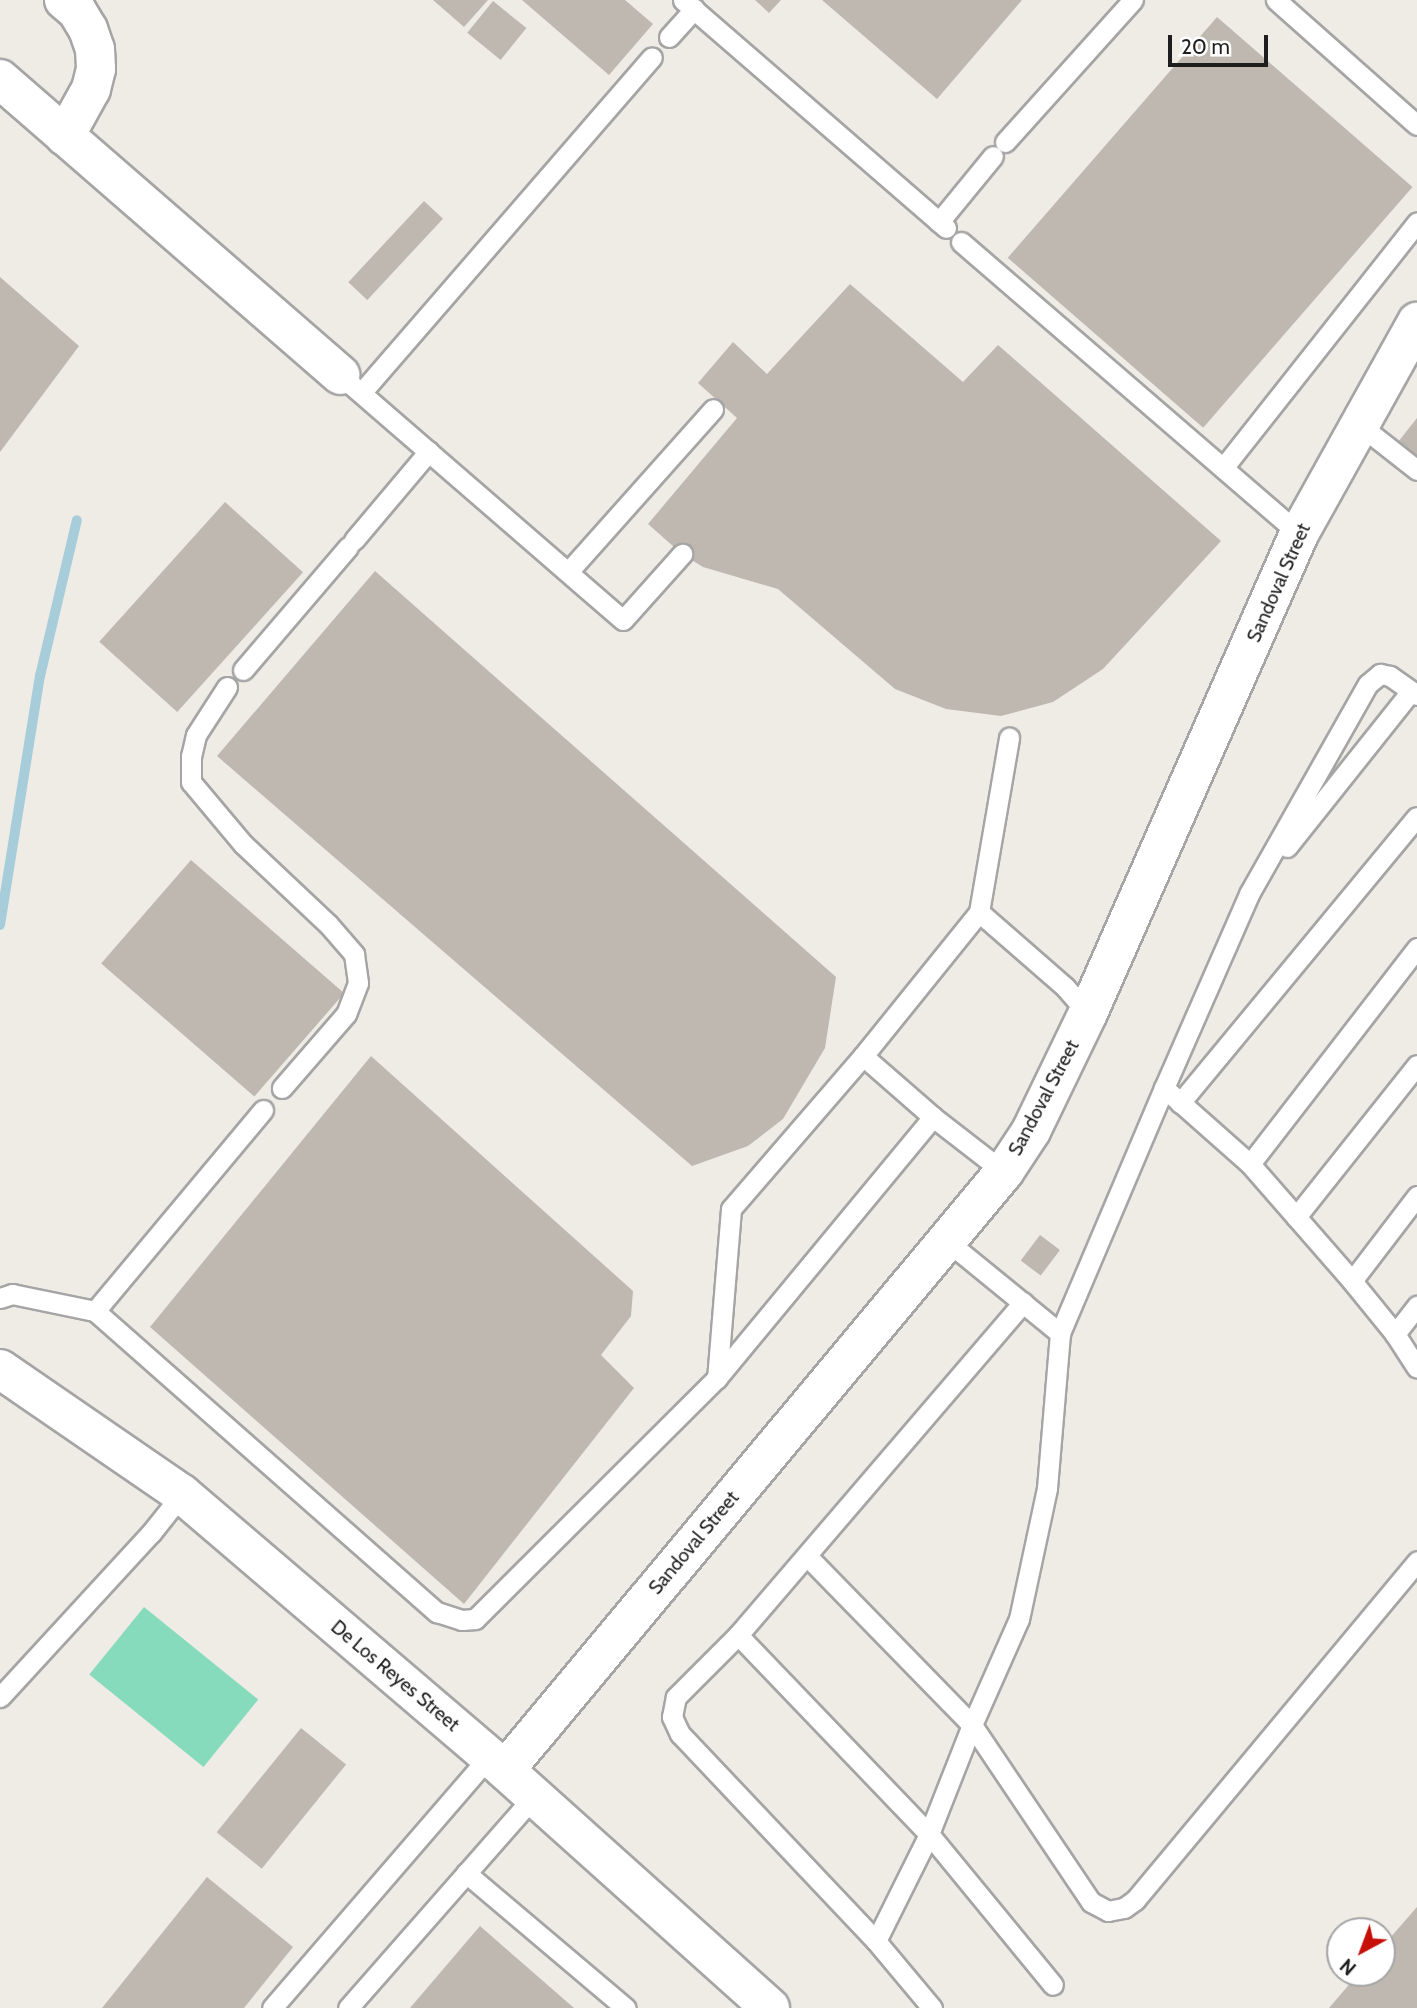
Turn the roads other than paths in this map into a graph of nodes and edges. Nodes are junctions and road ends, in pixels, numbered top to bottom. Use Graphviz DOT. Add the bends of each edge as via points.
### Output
graph roads {
  1 [pos="64,0"];
  2 [pos="1133,0"];
  3 [pos="1276,0"];
  4 [pos="689,4"];
  5 [pos="669,37"];
  6 [pos="652,57"];
  7 [pos="0,79"];
  8 [pos="1417,125"];
  9 [pos="65,136"];
  10 [pos="1417,222"];
  11 [pos="961,242"];
  12 [pos="1417,322"];
  13 [pos="350,384"];
  14 [pos="713,409"];
  15 [pos="1361,426"];
  16 [pos="429,451"];
  17 [pos="1223,468"];
  18 [pos="1417,470"];
  19 [pos="1299,534"];
  20 [pos="682,554"];
  21 [pos="568,572"];
  22 [pos="243,670"];
  23 [pos="227,687"];
  24 [pos="1414,693"];
  25 [pos="1009,738"];
  26 [pos="1417,817"];
  27 [pos="1249,894"];
  28 [pos="979,912"];
  29 [pos="1417,948"];
  30 [pos="1088,1013"];
  31 [pos="863,1056"];
  32 [pos="1417,1065"];
  33 [pos="282,1088"];
  34 [pos="1164,1088"];
  35 [pos="1180,1103"];
  36 [pos="263,1110"];
  37 [pos="933,1117"];
  38 [pos="1250,1164"];
  39 [pos="1004,1172"];
  40 [pos="1417,1196"];
  41 [pos="1296,1217"];
  42 [pos="947,1241"];
  43 [pos="1352,1280"];
  44 [pos="0,1298"];
  45 [pos="1023,1303"];
  46 [pos="1417,1306"];
  47 [pos="95,1311"];
  48 [pos="1060,1334"];
  49 [pos="1395,1334"];
  50 [pos="1417,1368"];
  51 [pos="0,1369"];
  52 [pos="717,1378"];
  53 [pos="181,1494"];
  54 [pos="807,1556"];
  55 [pos="1417,1561"];
  56 [pos="738,1635"];
  57 [pos="0,1697"];
  58 [pos="972,1725"];
  59 [pos="497,1763"];
  60 [pos="534,1796"];
  61 [pos="929,1834"];
  62 [pos="466,1873"];
  63 [pos="876,1941"];
  64 [pos="1053,1986"];
  65 [pos="762,2006"];
  66 [pos="272,2008"];
  67 [pos="348,2008"];
  68 [pos="626,2008"];
  69 [pos="932,2008"];
  1 -- 9 [label="street" via="89,29 96,69 91,89"];
  2 -- 4 [label="lane" via="999,149 942,225"];
  3 -- 8 [label="lane"];
  4 -- 5 [label="lane"];
  6 -- 13 [label="lane"];
  7 -- 9 [label="street"];
  9 -- 13 [label="street"];
  10 -- 17 [label="lane"];
  11 -- 17 [label="lane"];
  12 -- 15 [label="street, Sandoval Street"];
  13 -- 16 [label="lane"];
  14 -- 21 [label="lane"];
  15 -- 18 [label="lane"];
  15 -- 19 [label="street, Sandoval Street"];
  16 -- 21 [label="lane"];
  16 -- 22 [label="lane"];
  17 -- 19 [label="lane"];
  19 -- 30 [label="street, Sandoval Street"];
  20 -- 21 [label="lane" via="623,620"];
  23 -- 33 [label="lane" via="196,735 191,782 243,844 354,954 358,983 346,1014"];
  24 -- 27 [label="lane"];
  24 -- 27 [label="lane" via="1380,674 1368,684"];
  25 -- 28 [label="lane"];
  26 -- 35 [label="lane"];
  27 -- 34 [label="lane"];
  28 -- 30 [label="lane"];
  28 -- 31 [label="lane"];
  29 -- 38 [label="lane"];
  30 -- 39 [label="street, Sandoval Street" via="1031,1130"];
  31 -- 37 [label="lane"];
  31 -- 52 [label="lane" via="731,1209"];
  32 -- 41 [label="lane"];
  34 -- 35 [label="lane"];
  34 -- 48 [label="lane"];
  35 -- 38 [label="lane"];
  36 -- 47 [label="lane"];
  37 -- 39 [label="lane"];
  37 -- 52 [label="lane"];
  38 -- 41 [label="lane"];
  39 -- 42 [label="street, Sandoval Street"];
  40 -- 43 [label="lane"];
  41 -- 43 [label="lane"];
  42 -- 45 [label="lane"];
  42 -- 59 [label="street, Sandoval Street"];
  43 -- 49 [label="lane"];
  44 -- 47 [label="lane" via="12,1294"];
  45 -- 48 [label="lane"];
  45 -- 54 [label="lane"];
  46 -- 49 [label="lane"];
  47 -- 52 [label="lane" via="437,1612 462,1620 475,1619"];
  48 -- 58 [label="lane" via="1047,1488 1019,1619"];
  49 -- 50 [label="lane"];
  51 -- 53 [label="street, De Los Reyes Street"];
  53 -- 57 [label="lane" via="151,1533"];
  53 -- 59 [label="street, De Los Reyes Street"];
  54 -- 56 [label="lane"];
  54 -- 58 [label="lane"];
  55 -- 58 [label="lane" via="1124,1908 1108,1911 1091,1902"];
  56 -- 61 [label="lane"];
  56 -- 63 [label="lane" via="676,1697 672,1717 680,1734"];
  58 -- 61 [label="lane"];
  59 -- 60 [label="street, De Los Reyes Street"];
  59 -- 66 [label="lane"];
  60 -- 62 [label="lane"];
  60 -- 65 [label="street, De Los Reyes Street"];
  61 -- 63 [label="lane"];
  61 -- 64 [label="lane"];
  62 -- 67 [label="lane"];
  62 -- 68 [label="lane"];
  63 -- 69 [label="lane"];
}
